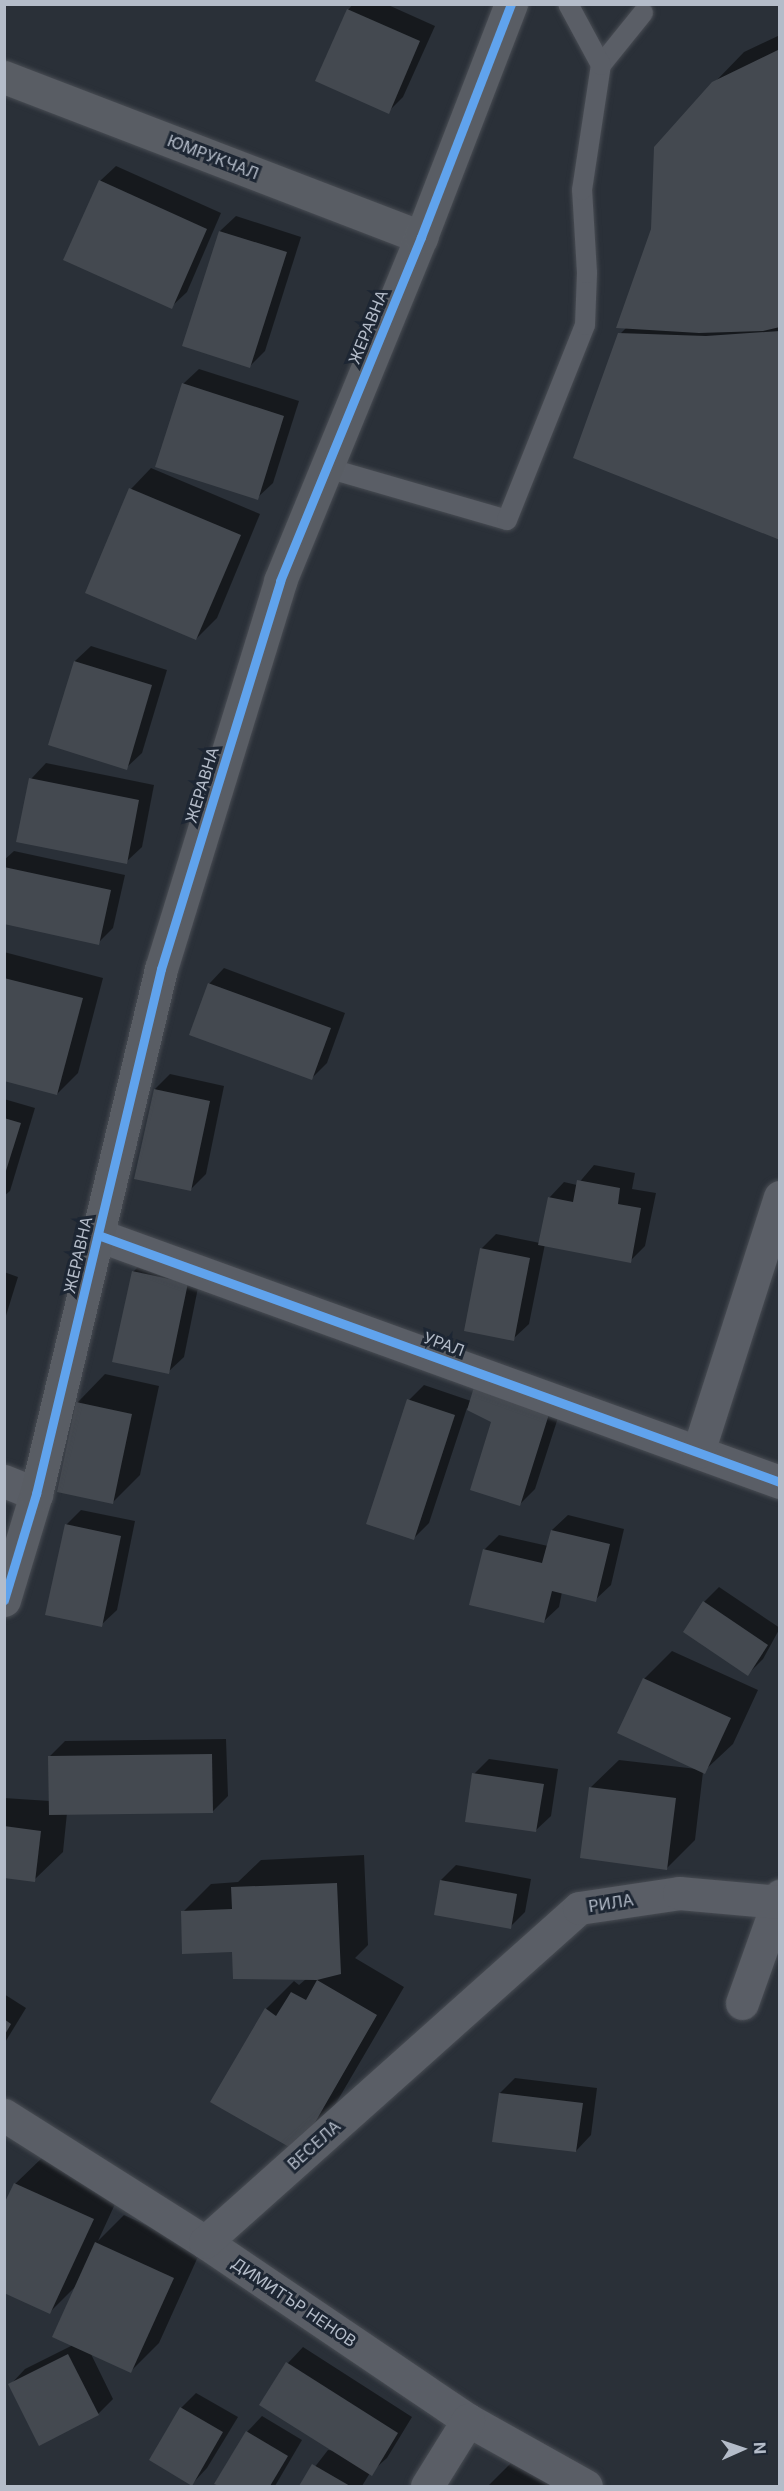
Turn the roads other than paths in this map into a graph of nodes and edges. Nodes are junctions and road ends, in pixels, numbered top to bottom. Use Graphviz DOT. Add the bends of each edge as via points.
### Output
graph roads {
  1 [pos="511,4"];
  2 [pos="568,4"];
  3 [pos="643,13"];
  4 [pos="601,65"];
  5 [pos="4,76"];
  6 [pos="421,237"];
  7 [pos="327,468"];
  8 [pos="780,1197"];
  9 [pos="98,1235"];
  10 [pos="698,1452"];
  11 [pos="4,1481"];
  12 [pos="780,1482"];
  13 [pos="36,1494"];
  14 [pos="4,1600"];
  15 [pos="779,1900"];
  16 [pos="742,2002"];
  17 [pos="423,2048"];
  18 [pos="4,2115"];
  19 [pos="206,2242"];
  20 [pos="468,2420"];
  21 [pos="427,2487"];
  22 [pos="586,2487"];
  1 -- 6 [label="street, ЖЕРАВНА"];
  2 -- 4 [label="lane"];
  3 -- 4 [label="lane"];
  4 -- 7 [label="lane" via="582,190 587,273 585,325 507,520"];
  5 -- 6 [label="street, ЮМРУКЧАЛ"];
  6 -- 7 [label="street, ЖЕРАВНА"];
  7 -- 9 [label="street, ЖЕРАВНА" via="280,581 161,969"];
  8 -- 10 [label="street"];
  9 -- 10 [label="street, УРАЛ"];
  9 -- 13 [label="street, ЖЕРАВНА"];
  10 -- 12 [label="street, УРАЛ"];
  11 -- 13 [label="street"];
  13 -- 14 [label="street, ЖЕРАВНА"];
  15 -- 16 [label="street"];
  15 -- 17 [label="street, РИЛА" via="680,1893 579,1908"];
  17 -- 19 [label="street, ВЕСЕЛА"];
  18 -- 19 [label="street, ДИМИТЪР НЕНОВ"];
  19 -- 20 [label="street, ДИМИТЪР НЕНОВ"];
  20 -- 21 [label="street"];
  20 -- 22 [label="street, ДИМИТЪР НЕНОВ"];
}
